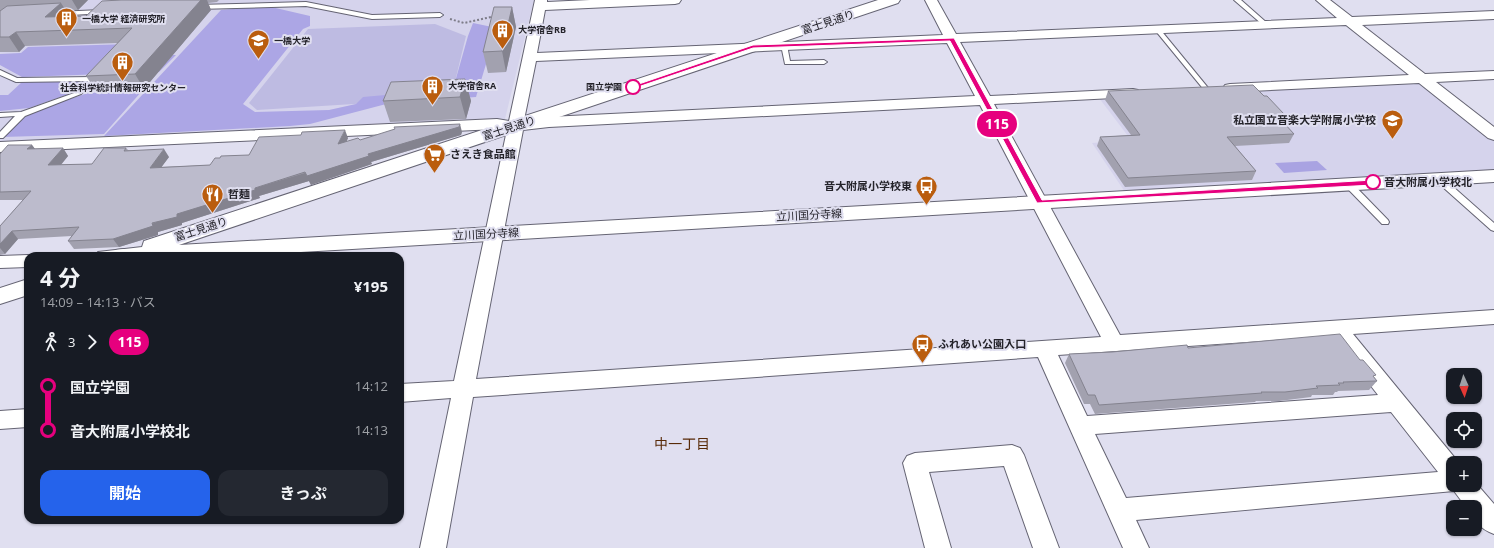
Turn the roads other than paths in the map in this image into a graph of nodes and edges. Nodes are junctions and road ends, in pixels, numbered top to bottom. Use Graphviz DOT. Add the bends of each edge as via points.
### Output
graph roads {
  1 [pos="676,0"];
  2 [pos="893,0"];
  3 [pos="931,0"];
  4 [pos="1237,0"];
  5 [pos="1322,0"];
  6 [pos="541,3"];
  7 [pos="268,6"];
  8 [pos="111,12"];
  9 [pos="1494,14"];
  10 [pos="48,15"];
  11 [pos="440,15"];
  12 [pos="1348,21"];
  13 [pos="1265,24"];
  14 [pos="1157,29"];
  15 [pos="952,39"];
  16 [pos="784,46"];
  17 [pos="753,47"];
  18 [pos="530,57"];
  19 [pos="824,62"];
  20 [pos="0,72"];
  21 [pos="1494,75"];
  22 [pos="1421,78"];
  23 [pos="1191,90"];
  24 [pos="1207,90"];
  25 [pos="1143,93"];
  26 [pos="984,101"];
  27 [pos="22,114"];
  28 [pos="0,115"];
  29 [pos="516,126"];
  30 [pos="1494,135"];
  31 [pos="0,136"];
  32 [pos="0,148"];
  33 [pos="1494,176"];
  34 [pos="1439,179"];
  35 [pos="1348,184"];
  36 [pos="1040,202"];
  37 [pos="1385,222"];
  38 [pos="1494,228"];
  39 [pos="494,234"];
  40 [pos="129,252"];
  41 [pos="186,252"];
  42 [pos="24,261"];
  43 [pos="0,262"];
  44 [pos="24,288"];
  45 [pos="0,296"];
  46 [pos="1494,317"];
  47 [pos="1336,328"];
  48 [pos="1115,344"];
  49 [pos="1045,349"];
  50 [pos="464,388"];
  51 [pos="404,393"];
  52 [pos="1397,403"];
  53 [pos="24,418"];
  54 [pos="0,420"];
  55 [pos="1081,426"];
  56 [pos="1446,463"];
  57 [pos="1446,482"];
  58 [pos="1469,492"];
  59 [pos="1119,510"];
  60 [pos="1494,523"];
  61 [pos="433,548"];
  62 [pos="938,548"];
  63 [pos="1046,548"];
  64 [pos="1136,548"];
  1 -- 6 [label="street"];
  2 -- 17 [label="main road, 富士見通り"];
  3 -- 15 [label="street"];
  4 -- 13 [label="lane"];
  5 -- 12 [label="street"];
  6 -- 18 [label="street"];
  7 -- 11 [label="lane" via="190,9 306,4 372,17"];
  8 -- 10 [label="lane"];
  9 -- 12 [label="street"];
  12 -- 13 [label="street"];
  12 -- 22 [label="street"];
  13 -- 14 [label="street"];
  14 -- 15 [label="street"];
  14 -- 24 [label="lane"];
  15 -- 16 [label="street"];
  15 -- 26 [label="street"];
  16 -- 17 [label="street"];
  16 -- 19 [label="lane" via="787,63"];
  17 -- 18 [label="street"];
  17 -- 29 [label="main road, 富士見通り"];
  18 -- 29 [label="street"];
  20 -- 27 [label="lane" via="16,80 94,79 79,94"];
  21 -- 22 [label="street"];
  22 -- 24 [label="street"];
  22 -- 30 [label="street"];
  23 -- 24 [label="street"];
  25 -- 26 [label="street"];
  26 -- 29 [label="street" via="549,122"];
  26 -- 36 [label="street"];
  27 -- 28 [label="lane"];
  27 -- 31 [label="lane"];
  29 -- 32 [label="street" via="497,124"];
  29 -- 39 [label="street"];
  29 -- 40 [label="main road, 富士見通り"];
  33 -- 34 [label="main road, 立川国分寺線"];
  34 -- 35 [label="main road, 立川国分寺線"];
  34 -- 38 [label="lane"];
  35 -- 36 [label="main road, 立川国分寺線"];
  35 -- 37 [label="lane"];
  36 -- 39 [label="main road, 立川国分寺線"];
  36 -- 48 [label="street"];
  39 -- 41 [label="main road, 立川国分寺線"];
  39 -- 50 [label="street"];
  42 -- 43 [label="street"];
  44 -- 45 [label="main road"];
  46 -- 47 [label="street"];
  47 -- 48 [label="street"];
  47 -- 52 [label="street"];
  48 -- 49 [label="street"];
  49 -- 50 [label="street"];
  49 -- 55 [label="street"];
  50 -- 51 [label="street"];
  50 -- 61 [label="street"];
  52 -- 55 [label="street"];
  52 -- 56 [label="street"];
  53 -- 54 [label="street"];
  55 -- 59 [label="street"];
  57 -- 59 [label="street"];
  58 -- 60 [label="street"];
  59 -- 64 [label="street"];
  62 -- 63 [label="street" via="915,463 1012,455"];
}
